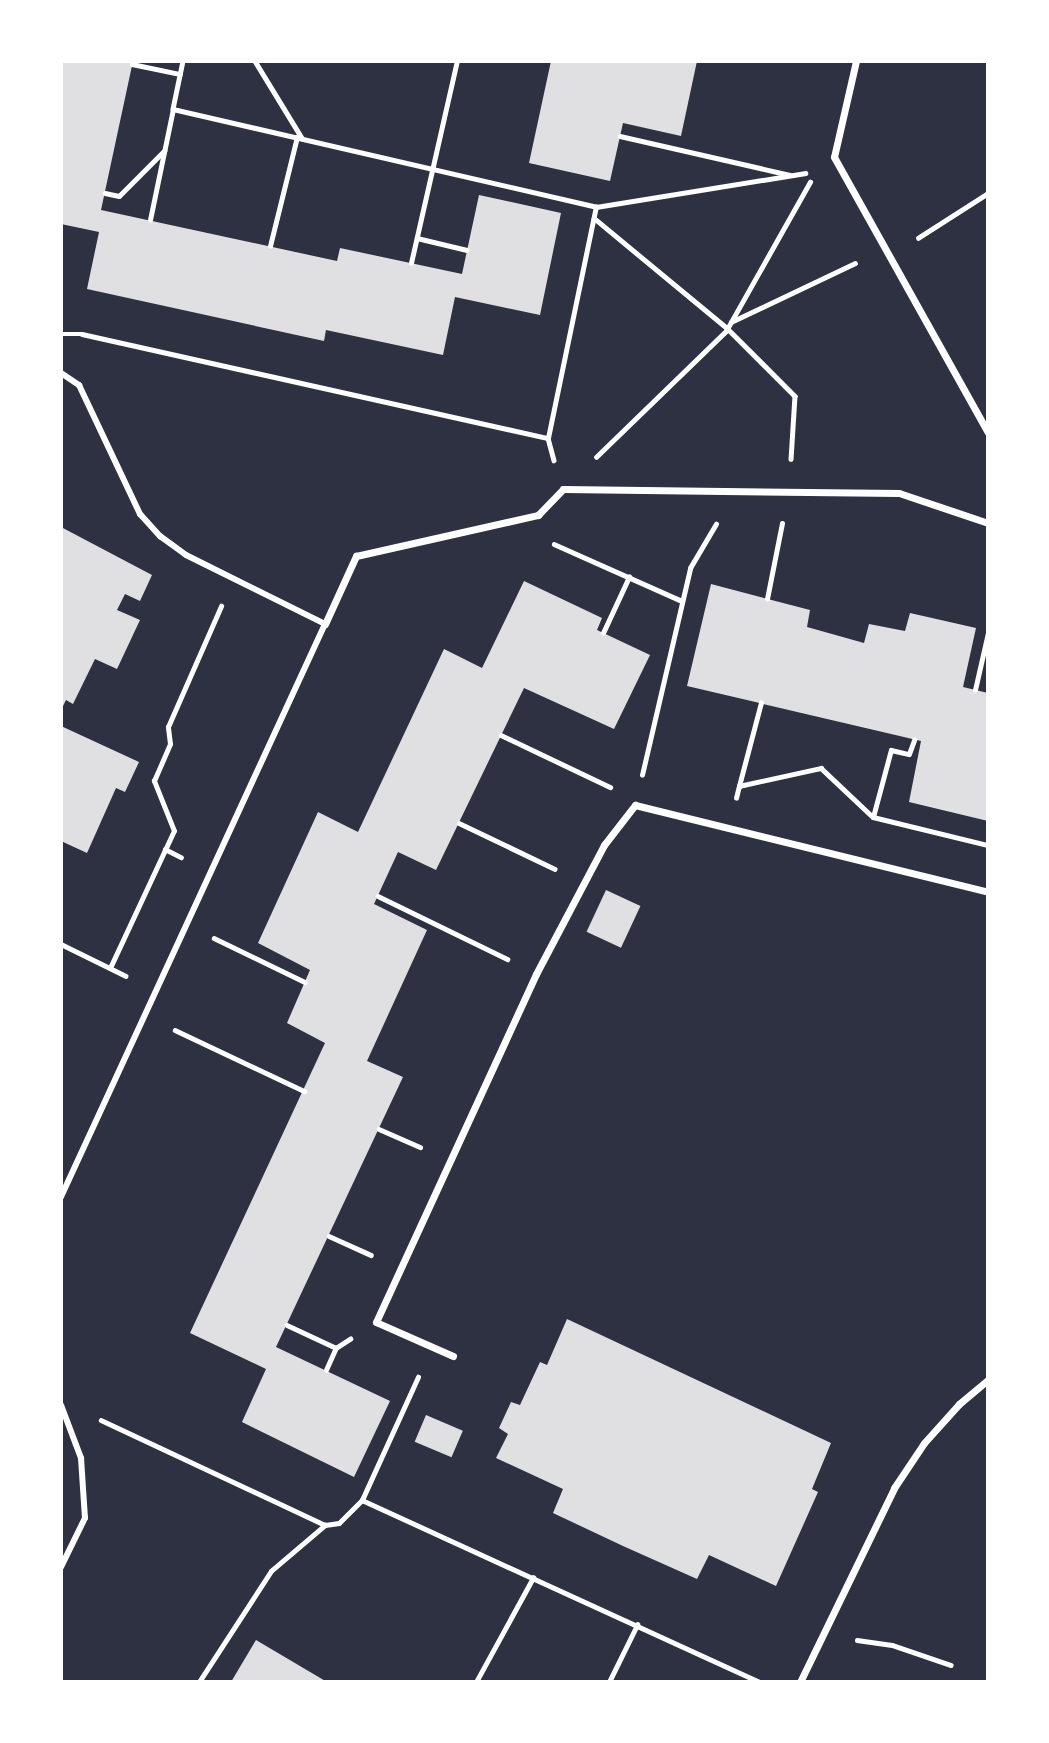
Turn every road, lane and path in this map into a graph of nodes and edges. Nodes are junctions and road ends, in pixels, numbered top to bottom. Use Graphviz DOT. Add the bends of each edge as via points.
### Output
graph roads {
  1 [pos="183,61"];
  2 [pos="255,61"];
  3 [pos="457,61"];
  4 [pos="856,61"];
  5 [pos="132,64"];
  6 [pos="180,74"];
  7 [pos="173,109"];
  8 [pos="620,136"];
  9 [pos="300,138"];
  10 [pos="165,151"];
  11 [pos="433,168"];
  12 [pos="792,175"];
  13 [pos="105,193"];
  14 [pos="596,207"];
  15 [pos="594,218"];
  16 [pos="150,220"];
  17 [pos="417,238"];
  18 [pos="270,246"];
  19 [pos="467,250"];
  20 [pos="411,263"];
  21 [pos="727,328"];
  22 [pos="61,334"];
  23 [pos="61,373"];
  24 [pos="988,432"];
  25 [pos="548,438"];
  26 [pos="563,489"];
  27 [pos="789,489"];
  28 [pos="734,493"];
  29 [pos="538,515"];
  30 [pos="988,523"];
  31 [pos="629,577"];
  32 [pos="232,580"];
  33 [pos="767,598"];
  34 [pos="682,601"];
  35 [pos="325,624"];
  36 [pos="603,633"];
  37 [pos="988,633"];
  38 [pos="975,690"];
  39 [pos="761,703"];
  40 [pos="501,736"];
  41 [pos="914,740"];
  42 [pos="739,786"];
  43 [pos="635,805"];
  44 [pos="873,817"];
  45 [pos="459,822"];
  46 [pos="727,828"];
  47 [pos="988,845"];
  48 [pos="584,883"];
  49 [pos="988,892"];
  50 [pos="378,896"];
  51 [pos="186,925"];
  52 [pos="61,944"];
  53 [pos="110,968"];
  54 [pos="536,974"];
  55 [pos="305,982"];
  56 [pos="155,991"];
  57 [pos="144,1015"];
  58 [pos="304,1091"];
  59 [pos="379,1129"];
  60 [pos="449,1161"];
  61 [pos="61,1197"];
  62 [pos="329,1236"];
  63 [pos="400,1269"];
  64 [pos="376,1322"];
  65 [pos="287,1325"];
  66 [pos="431,1346"];
  67 [pos="336,1348"];
  68 [pos="453,1356"];
  69 [pos="326,1370"];
  70 [pos="988,1380"];
  71 [pos="61,1405"];
  72 [pos="99,1419"];
  73 [pos="362,1500"];
  74 [pos="326,1525"];
  75 [pos="61,1567"];
  76 [pos="533,1578"];
  77 [pos="637,1625"];
  78 [pos="822,1635"];
  79 [pos="951,1665"];
  80 [pos="199,1682"];
  81 [pos="476,1682"];
  82 [pos="610,1682"];
  83 [pos="759,1682"];
  84 [pos="800,1682"];
  1 -- 6 [label="path"];
  2 -- 9 [label="path"];
  3 -- 11 [label="path"];
  4 -- 24 [label="street" via="834,157"];
  5 -- 6 [label="path"];
  6 -- 7 [label="path"];
  7 -- 9 [label="path"];
  7 -- 10 [label="path"];
  8 -- 12 [label="path"];
  9 -- 11 [label="path"];
  9 -- 18 [label="path"];
  10 -- 13 [label="path" via="119,196"];
  10 -- 16 [label="path"];
  11 -- 14 [label="path"];
  11 -- 17 [label="path"];
  12 -- 14 [label="path"];
  12 -- 21 [label="path" via="818,171"];
  14 -- 15 [label="path"];
  15 -- 21 [label="path"];
  15 -- 25 [label="path"];
  17 -- 19 [label="path"];
  17 -- 20 [label="path"];
  21 -- 26 [label="path"];
  21 -- 27 [label="path" via="795,396"];
  22 -- 25 [label="path" via="82,334"];
  23 -- 32 [label="street" via="79,385 141,514 186,555"];
  25 -- 26 [label="path"];
  26 -- 28 [label="street"];
  26 -- 29 [label="street"];
  27 -- 28 [label="street"];
  27 -- 30 [label="street" via="899,493"];
  27 -- 33 [label="path"];
  28 -- 34 [label="path" via="690,568"];
  29 -- 31 [label="path" via="545,539"];
  29 -- 35 [label="street" via="356,556"];
  31 -- 34 [label="path"];
  31 -- 36 [label="path"];
  32 -- 35 [label="street"];
  32 -- 53 [label="path" via="168,727 170,744 154,781 174,831"];
  34 -- 43 [label="path"];
  35 -- 51 [label="street"];
  37 -- 38 [label="path"];
  39 -- 42 [label="path"];
  40 -- 43 [label="path" via="601,781"];
  41 -- 44 [label="path" via="909,754 891,750"];
  42 -- 44 [label="path" via="821,768"];
  42 -- 46 [label="path"];
  43 -- 46 [label="street"];
  43 -- 48 [label="street" via="604,845"];
  44 -- 47 [label="path"];
  45 -- 48 [label="path"];
  46 -- 49 [label="street"];
  48 -- 54 [label="street"];
  50 -- 54 [label="path"];
  51 -- 55 [label="path"];
  51 -- 56 [label="street"];
  52 -- 53 [label="path"];
  53 -- 56 [label="path"];
  54 -- 60 [label="street"];
  56 -- 57 [label="street"];
  57 -- 58 [label="path"];
  57 -- 61 [label="street"];
  59 -- 60 [label="path"];
  60 -- 63 [label="street"];
  62 -- 63 [label="path"];
  63 -- 64 [label="street"];
  64 -- 66 [label="street"];
  64 -- 67 [label="path"];
  65 -- 67 [label="path"];
  66 -- 68 [label="street"];
  66 -- 73 [label="path"];
  67 -- 69 [label="path"];
  70 -- 78 [label="street" via="924,1443 894,1488"];
  71 -- 75 [label="street" via="81,1458 85,1518"];
  72 -- 74 [label="path"];
  73 -- 74 [label="path" via="339,1523"];
  73 -- 76 [label="path"];
  74 -- 80 [label="path" via="271,1571"];
  76 -- 77 [label="path"];
  76 -- 81 [label="path"];
  77 -- 82 [label="path"];
  77 -- 83 [label="path"];
  78 -- 79 [label="path" via="892,1645"];
  78 -- 84 [label="street"];
}
